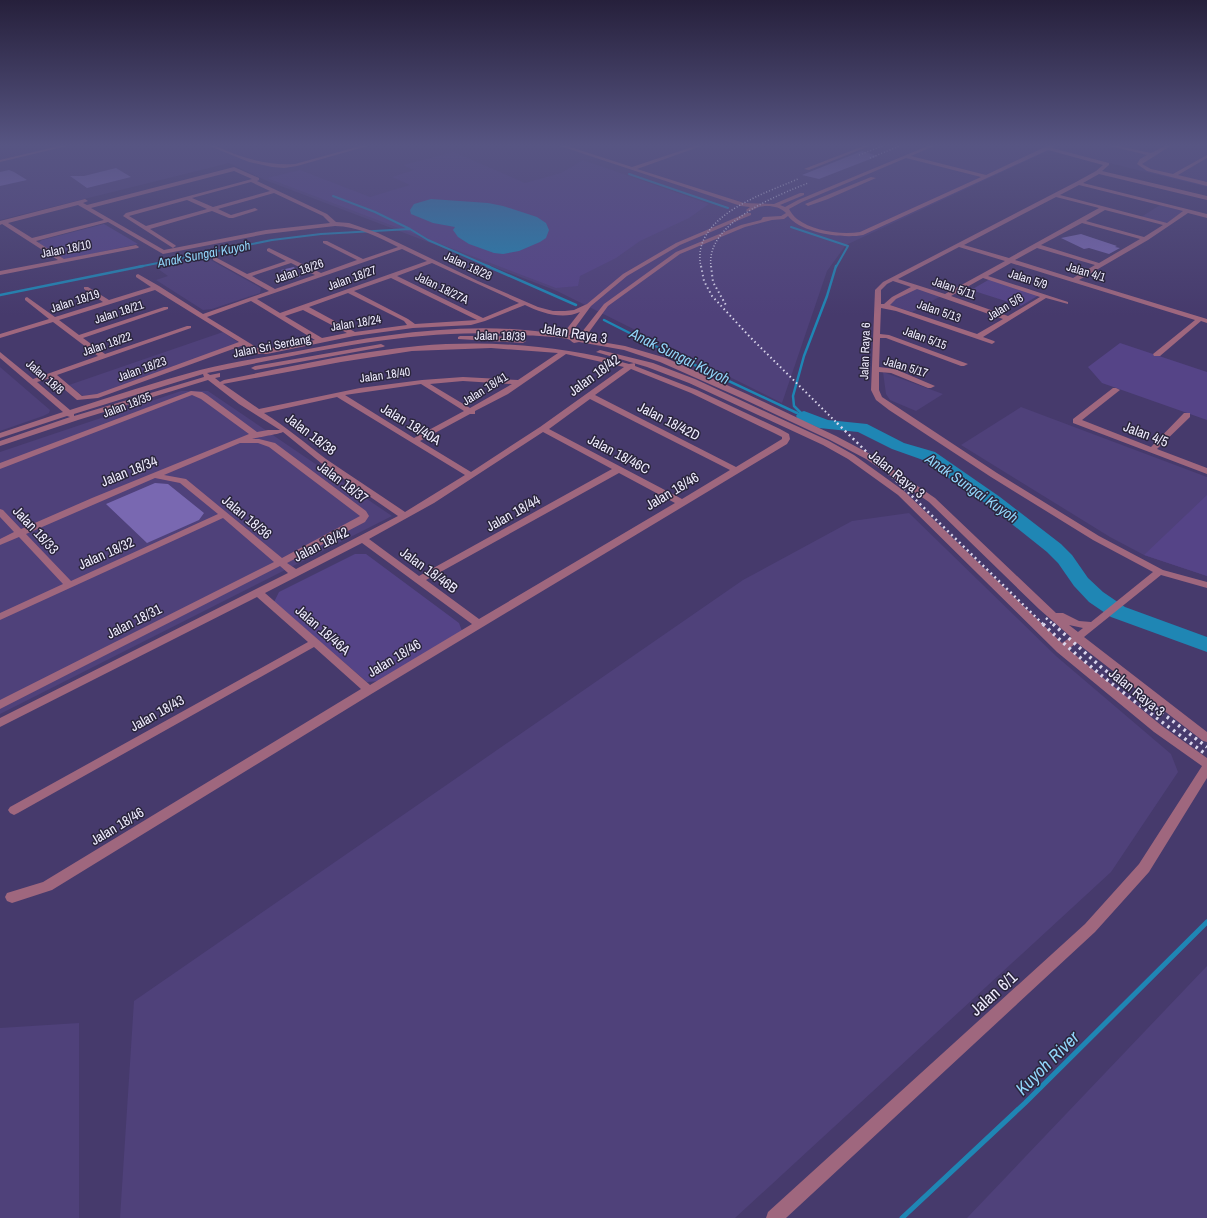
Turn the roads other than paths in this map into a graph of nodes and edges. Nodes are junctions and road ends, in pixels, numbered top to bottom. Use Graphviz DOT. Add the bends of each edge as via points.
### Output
graph roads {
  1 [pos="83,202"];
  2 [pos="106,202"];
  3 [pos="173,202"];
  4 [pos="196,202"];
  5 [pos="237,202"];
  6 [pos="298,202"];
  7 [pos="733,202"];
  8 [pos="785,202"];
  9 [pos="796,202"];
  10 [pos="799,202"];
  11 [pos="814,202"];
  12 [pos="930,202"];
  13 [pos="1042,202"];
  14 [pos="1081,202"];
  15 [pos="1151,202"];
  16 [pos="79,203"];
  17 [pos="743,205"];
  18 [pos="246,206"];
  19 [pos="756,206"];
  20 [pos="775,206"];
  21 [pos="86,207"];
  22 [pos="1104,208"];
  23 [pos="212,209"];
  24 [pos="255,210"];
  25 [pos="787,211"];
  26 [pos="1187,211"];
  27 [pos="749,212"];
  28 [pos="222,213"];
  29 [pos="1207,216"];
  30 [pos="109,220"];
  31 [pos="770,220"];
  32 [pos="1081,221"];
  33 [pos="2,223"];
  34 [pos="137,223"];
  35 [pos="335,224"];
  36 [pos="1168,225"];
  37 [pos="9,226"];
  38 [pos="122,228"];
  39 [pos="146,228"];
  40 [pos="1146,239"];
  41 [pos="32,240"];
  42 [pos="325,242"];
  43 [pos="959,245"];
  44 [pos="173,246"];
  45 [pos="1037,246"];
  46 [pos="136,247"];
  47 [pos="402,247"];
  48 [pos="269,250"];
  49 [pos="215,259"];
  50 [pos="1010,260"];
  51 [pos="63,261"];
  52 [pos="292,261"];
  53 [pos="363,261"];
  54 [pos="432,261"];
  55 [pos="1101,265"];
  56 [pos="0,273"];
  57 [pos="320,275"];
  58 [pos="138,276"];
  59 [pos="247,276"];
  60 [pos="392,276"];
  61 [pos="983,276"];
  62 [pos="893,278"];
  63 [pos="1074,280"];
  64 [pos="916,286"];
  65 [pos="157,287"];
  66 [pos="86,288"];
  67 [pos="274,291"];
  68 [pos="348,291"];
  69 [pos="1045,296"];
  70 [pos="945,297"];
  71 [pos="27,299"];
  72 [pos="252,299"];
  73 [pos="108,302"];
  74 [pos="525,303"];
  75 [pos="1066,303"];
  76 [pos="589,305"];
  77 [pos="882,306"];
  78 [pos="303,307"];
  79 [pos="166,308"];
  80 [pos="1207,311"];
  81 [pos="553,313"];
  82 [pos="203,316"];
  83 [pos="279,316"];
  84 [pos="1008,318"];
  85 [pos="54,319"];
  86 [pos="1202,319"];
  87 [pos="483,320"];
  88 [pos="413,326"];
  89 [pos="189,327"];
  90 [pos="569,329"];
  91 [pos="585,333"];
  92 [pos="354,334"];
  93 [pos="0,336"];
  94 [pos="877,336"];
  95 [pos="78,337"];
  96 [pos="978,337"];
  97 [pos="497,338"];
  98 [pos="564,338"];
  99 [pos="580,339"];
  100 [pos="320,340"];
  101 [pos="596,342"];
  102 [pos="992,342"];
  103 [pos="244,343"];
  104 [pos="565,351"];
  105 [pos="0,354"];
  106 [pos="1158,354"];
  107 [pos="104,357"];
  108 [pos="633,364"];
  109 [pos="964,364"];
  110 [pos="650,365"];
  111 [pos="875,368"];
  112 [pos="242,371"];
  113 [pos="52,375"];
  114 [pos="205,375"];
  115 [pos="32,382"];
  116 [pos="422,382"];
  117 [pos="518,382"];
  118 [pos="184,384"];
  119 [pos="223,384"];
  120 [pos="931,386"];
  121 [pos="1116,390"];
  122 [pos="339,396"];
  123 [pos="590,396"];
  124 [pos="92,405"];
  125 [pos="248,406"];
  126 [pos="60,407"];
  127 [pos="277,408"];
  128 [pos="472,412"];
  129 [pos="68,413"];
  130 [pos="1187,416"];
  131 [pos="261,417"];
  132 [pos="75,418"];
  133 [pos="47,420"];
  134 [pos="275,422"];
  135 [pos="543,428"];
  136 [pos="279,432"];
  137 [pos="252,435"];
  138 [pos="0,436"];
  139 [pos="786,436"];
  140 [pos="292,437"];
  141 [pos="239,441"];
  142 [pos="414,441"];
  143 [pos="0,444"];
  144 [pos="1152,450"];
  145 [pos="184,464"];
  146 [pos="0,466"];
  147 [pos="619,469"];
  148 [pos="736,470"];
  149 [pos="1207,471"];
  150 [pos="470,475"];
  151 [pos="156,476"];
  152 [pos="183,481"];
  153 [pos="682,503"];
  154 [pos="0,512"];
  155 [pos="223,515"];
  156 [pos="405,516"];
  157 [pos="20,533"];
  158 [pos="362,539"];
  159 [pos="0,542"];
  160 [pos="280,562"];
  161 [pos="1160,572"];
  162 [pos="294,573"];
  163 [pos="420,580"];
  164 [pos="69,585"];
  165 [pos="1207,585"];
  166 [pos="258,592"];
  167 [pos="1043,607"];
  168 [pos="0,617"];
  169 [pos="1096,623"];
  170 [pos="479,624"];
  171 [pos="1078,638"];
  172 [pos="315,642"];
  173 [pos="1061,649"];
  174 [pos="369,690"];
  175 [pos="0,704"];
  176 [pos="0,723"];
  177 [pos="1207,738"];
  178 [pos="1207,764"];
  179 [pos="1207,768"];
  180 [pos="14,810"];
  181 [pos="12,897"];
  182 [pos="774,1218"];
  1 -- 16 [label="street"];
  2 -- 21 [label="street"];
  3 -- 34 [label="street" via="126,216"];
  4 -- 23 [label="street"];
  5 -- 23 [label="street"];
  6 -- 35 [label="street" via="325,215"];
  7 -- 17 [label="street"];
  8 -- 20 [label="street"];
  9 -- 20 [label="street"];
  10 -- 25 [label="street"];
  11 -- 25 [label="street"];
  12 -- 25 [label="street" via="852,236 838,235 804,224 791,218"];
  13 -- 43 [label="street, Jalan Raya 6"];
  14 -- 22 [label="street"];
  15 -- 26 [label="street"];
  16 -- 21 [label="street"];
  16 -- 33 [label="street"];
  17 -- 19 [label="street"];
  17 -- 27 [label="street"];
  18 -- 28 [label="street"];
  19 -- 20 [label="street"];
  19 -- 27 [label="street"];
  20 -- 25 [label="street"];
  21 -- 30 [label="street"];
  21 -- 37 [label="street"];
  22 -- 32 [label="street"];
  22 -- 36 [label="street"];
  23 -- 28 [label="street"];
  23 -- 39 [label="street"];
  24 -- 28 [label="street" via="233,217"];
  25 -- 31 [label="street" via="782,218"];
  26 -- 29 [label="street"];
  26 -- 36 [label="street"];
  27 -- 31 [label="street" via="757,218"];
  27 -- 76 [label="street" via="726,225 678,244 625,275"];
  30 -- 38 [label="street"];
  30 -- 41 [label="street"];
  31 -- 91 [label="street" via="743,226 678,253 606,305"];
  32 -- 40 [label="street"];
  32 -- 45 [label="street"];
  33 -- 37 [label="street"];
  34 -- 38 [label="street"];
  34 -- 39 [label="street"];
  35 -- 38 [label="street, Jalan 18/28" via="266,232 163,252"];
  35 -- 47 [label="street, Jalan 18/28" via="347,224 367,230"];
  36 -- 40 [label="street"];
  37 -- 41 [label="street"];
  39 -- 44 [label="street"];
  40 -- 55 [label="street"];
  41 -- 51 [label="street"];
  42 -- 53 [label="street"];
  43 -- 50 [label="street, Jalan 4/1"];
  43 -- 62 [label="street, Jalan Raya 6"];
  45 -- 50 [label="street"];
  45 -- 55 [label="street"];
  46 -- 51 [label="street, Jalan 18/10"];
  47 -- 53 [label="street, Jalan 18/26"];
  47 -- 54 [label="street, Jalan 18/28"];
  48 -- 52 [label="street"];
  49 -- 59 [label="street"];
  50 -- 61 [label="street"];
  50 -- 63 [label="street, Jalan 4/1"];
  51 -- 56 [label="street, Jalan 18/10"];
  52 -- 57 [label="street"];
  52 -- 59 [label="street"];
  53 -- 57 [label="street, Jalan 18/26"];
  54 -- 60 [label="street, Jalan 18/27"];
  54 -- 74 [label="street, Jalan 18/28"];
  55 -- 63 [label="street"];
  57 -- 67 [label="street, Jalan 18/26"];
  58 -- 65 [label="street, Jalan 18/24"];
  59 -- 67 [label="street"];
  60 -- 68 [label="street, Jalan 18/27"];
  60 -- 87 [label="street, Jalan 18/27A"];
  61 -- 69 [label="street, Jalan 5/9"];
  61 -- 70 [label="street"];
  62 -- 64 [label="street, Jalan 5/11"];
  62 -- 77 [label="street, Jalan Raya 6" via="878,290"];
  63 -- 86 [label="street, Jalan 4/1"];
  64 -- 70 [label="street, Jalan 5/11"];
  64 -- 77 [label="street"];
  65 -- 73 [label="street, Jalan 18/19"];
  65 -- 82 [label="street, Jalan 18/24"];
  66 -- 73 [label="street"];
  67 -- 72 [label="street, Jalan 18/26"];
  68 -- 78 [label="street, Jalan 18/27"];
  68 -- 88 [label="street"];
  69 -- 75 [label="street, Jalan 5/9"];
  69 -- 84 [label="street, Jalan 5/8"];
  70 -- 84 [label="street, Jalan 5/11"];
  71 -- 85 [label="street"];
  72 -- 82 [label="street, Jalan 18/26"];
  72 -- 83 [label="street"];
  73 -- 85 [label="street, Jalan 18/19"];
  74 -- 81 [label="street, Jalan 18/28"];
  74 -- 87 [label="street, Jalan 18/24"];
  76 -- 81 [label="street, Jalan 18/28" via="575,312"];
  76 -- 90 [label="street"];
  77 -- 94 [label="street, Jalan Raya 6"];
  77 -- 96 [label="street, Jalan 5/13" via="898,308"];
  78 -- 83 [label="street, Jalan 18/27"];
  78 -- 92 [label="street"];
  79 -- 95 [label="street, Jalan 18/21"];
  80 -- 86 [label="street"];
  81 -- 90 [label="street, Jalan 18/28" via="562,319"];
  82 -- 103 [label="street, Jalan 18/24"];
  83 -- 100 [label="street"];
  84 -- 96 [label="street, Jalan 5/8"];
  85 -- 93 [label="street, Jalan 18/19"];
  85 -- 95 [label="street"];
  86 -- 106 [label="street"];
  87 -- 88 [label="street, Jalan 18/24"];
  88 -- 92 [label="street, Jalan 18/24"];
  89 -- 107 [label="street, Jalan 18/22"];
  90 -- 98 [label="street"];
  91 -- 99 [label="street"];
  91 -- 101 [label="street"];
  92 -- 100 [label="street, Jalan 18/24"];
  94 -- 109 [label="street, Jalan 5/15" via="892,338"];
  94 -- 111 [label="street, Jalan Raya 6"];
  95 -- 107 [label="street"];
  96 -- 102 [label="street, Jalan 5/13"];
  97 -- 98 [label="street"];
  97 -- 108 [label="street, Jalan Raya 3" via="563,345 610,354"];
  97 -- 112 [label="street, Jalan Sri Serdang" via="404,342"];
  98 -- 99 [label="street"];
  98 -- 110 [label="street" via="626,355"];
  98 -- 114 [label="street, Jalan Sri Serdang" via="482,331 406,335 339,345"];
  99 -- 101 [label="street, Jalan Raya 3"];
  100 -- 103 [label="street, Jalan 18/24" via="267,352 259,352"];
  101 -- 167 [label="street, Jalan Raya 3" via="663,360 833,438 869,458 932,500"];
  103 -- 113 [label="street, Jalan 18/23" via="88,398 80,398"];
  104 -- 108 [label="street, Jalan 18/39"];
  104 -- 117 [label="street, Jalan 18/41"];
  104 -- 119 [label="street, Jalan 18/39" via="481,345 413,349"];
  105 -- 115 [label="street, Jalan 18/8"];
  107 -- 113 [label="street, Jalan 18/22"];
  108 -- 110 [label="street, Jalan Raya 3"];
  108 -- 123 [label="street, Jalan 18/42"];
  108 -- 139 [label="street, Jalan 18/39"];
  110 -- 173 [label="street, Jalan Raya 3" via="699,384 826,443 850,457 900,493"];
  111 -- 120 [label="street, Jalan 5/17" via="892,371"];
  111 -- 161 [label="street, Jalan Raya 6" via="876,394 892,408 1096,538"];
  112 -- 114 [label="street, Jalan Sri Serdang"];
  112 -- 119 [label="street"];
  113 -- 115 [label="street, Jalan 18/22"];
  114 -- 118 [label="street, Jalan Sri Serdang"];
  114 -- 119 [label="street, Jalan 18/38"];
  114 -- 124 [label="street, Jalan Sri Serdang"];
  115 -- 126 [label="street, Jalan 18/8"];
  116 -- 117 [label="street, Jalan 18/40" via="463,379"];
  116 -- 122 [label="street, Jalan 18/40" via="360,390"];
  116 -- 128 [label="street"];
  117 -- 128 [label="street, Jalan 18/41"];
  118 -- 119 [label="street, Jalan 18/39"];
  118 -- 132 [label="street, Jalan Sri Serdang"];
  119 -- 125 [label="street, Jalan 18/38"];
  121 -- 144 [label="street, Jalan 4/5" via="1076,421"];
  122 -- 127 [label="street, Jalan 18/40"];
  122 -- 142 [label="street, Jalan 18/40A"];
  123 -- 135 [label="street, Jalan 18/42"];
  123 -- 148 [label="street, Jalan 18/42D"];
  124 -- 126 [label="street"];
  124 -- 129 [label="street, Jalan Sri Serdang"];
  125 -- 127 [label="street"];
  125 -- 131 [label="street, Jalan 18/38"];
  126 -- 129 [label="street, Jalan 18/8"];
  126 -- 133 [label="street"];
  127 -- 131 [label="street, Jalan 18/40"];
  127 -- 134 [label="street" via="272,416"];
  128 -- 142 [label="street, Jalan 18/41"];
  129 -- 132 [label="street, Jalan 18/8"];
  129 -- 133 [label="street, Jalan Sri Serdang"];
  130 -- 144 [label="street"];
  131 -- 134 [label="street, Jalan 18/38"];
  131 -- 136 [label="street"];
  131 -- 137 [label="street" via="260,427"];
  132 -- 143 [label="street, Jalan Sri Serdang"];
  133 -- 138 [label="street, Jalan Sri Serdang"];
  134 -- 140 [label="street, Jalan 18/38"];
  135 -- 147 [label="street, Jalan 18/46C"];
  135 -- 150 [label="street, Jalan 18/42"];
  136 -- 137 [label="street, Jalan 18/34"];
  136 -- 140 [label="street"];
  137 -- 141 [label="street, Jalan 18/34"];
  137 -- 146 [label="street, Jalan 18/35" via="204,397 191,393"];
  139 -- 148 [label="street, Jalan 18/46" via="784,442"];
  140 -- 156 [label="street, Jalan 18/38"];
  141 -- 145 [label="street, Jalan 18/34"];
  141 -- 160 [label="street, Jalan 18/37" via="259,441 272,445 365,516 362,520"];
  142 -- 150 [label="street, Jalan 18/40A"];
  144 -- 149 [label="street, Jalan 4/5"];
  145 -- 151 [label="street, Jalan 18/34"];
  145 -- 152 [label="street"];
  147 -- 153 [label="street, Jalan 18/46C"];
  147 -- 163 [label="street, Jalan 18/44"];
  148 -- 153 [label="street, Jalan 18/46"];
  150 -- 156 [label="street, Jalan 18/42"];
  151 -- 152 [label="street, Jalan 18/36"];
  151 -- 157 [label="street, Jalan 18/34"];
  152 -- 155 [label="street, Jalan 18/36"];
  153 -- 170 [label="street, Jalan 18/46"];
  154 -- 157 [label="street, Jalan 18/33"];
  155 -- 160 [label="street, Jalan 18/36"];
  155 -- 164 [label="street, Jalan 18/32"];
  156 -- 158 [label="street, Jalan 18/42"];
  157 -- 159 [label="street, Jalan 18/34"];
  157 -- 164 [label="street, Jalan 18/33"];
  158 -- 162 [label="street, Jalan 18/42"];
  158 -- 163 [label="street, Jalan 18/46B"];
  160 -- 162 [label="street, Jalan 18/36"];
  160 -- 175 [label="street, Jalan 18/31"];
  161 -- 165 [label="street, Jalan Raya 6"];
  161 -- 169 [label="street"];
  162 -- 166 [label="street, Jalan 18/42"];
  163 -- 170 [label="street, Jalan 18/46B"];
  164 -- 168 [label="street, Jalan 18/32"];
  166 -- 172 [label="street, Jalan 18/46A"];
  166 -- 176 [label="street, Jalan 18/42"];
  167 -- 169 [label="street" via="1083,626"];
  167 -- 171 [label="street, Jalan Raya 3"];
  169 -- 171 [label="street"];
  170 -- 174 [label="street, Jalan 18/46"];
  171 -- 173 [label="street"];
  171 -- 177 [label="street, Jalan Raya 3"];
  172 -- 174 [label="street, Jalan 18/46A"];
  172 -- 180 [label="street, Jalan 18/43"];
  173 -- 178 [label="street, Jalan Raya 3" via="1158,729"];
  174 -- 181 [label="street, Jalan 18/46" via="47,886"];
  179 -- 182 [label="street, Jalan 6/1" via="1144,868 1090,928"];
}
